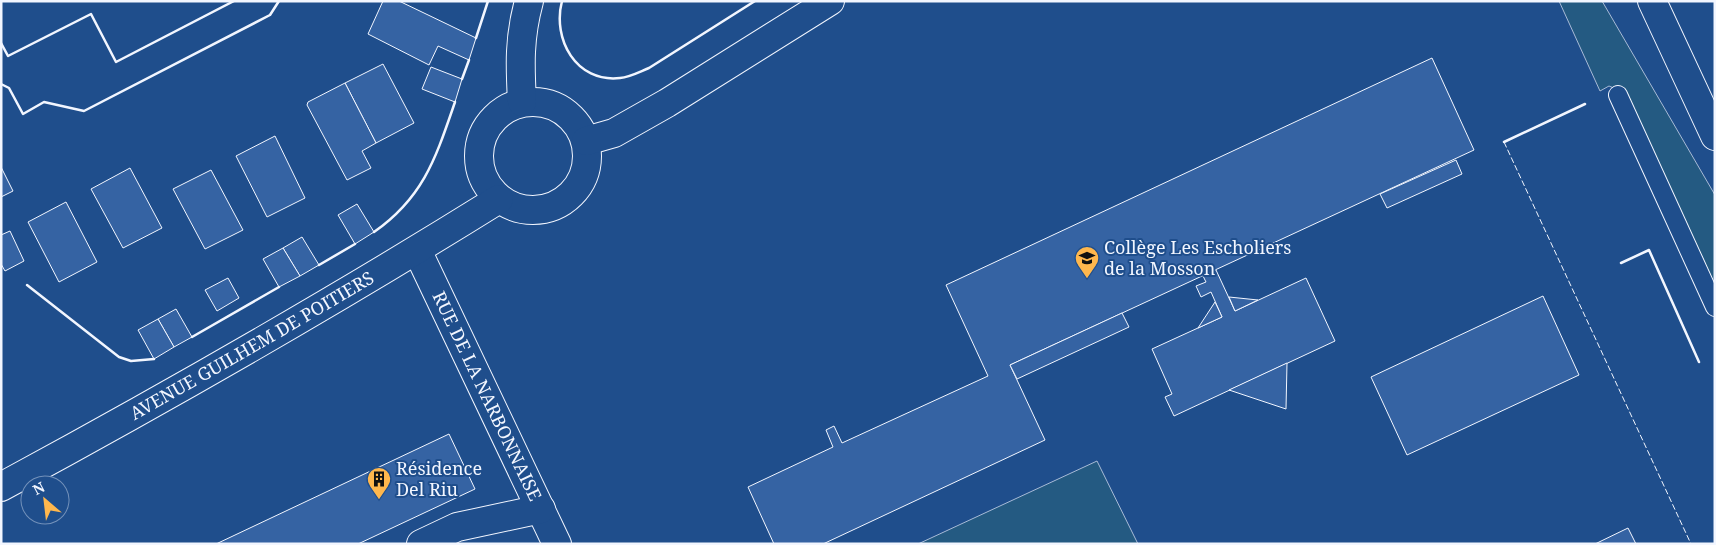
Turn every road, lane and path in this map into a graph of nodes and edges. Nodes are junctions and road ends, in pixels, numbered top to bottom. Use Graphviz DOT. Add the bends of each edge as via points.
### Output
graph roads {
  1 [pos="529,1"];
  2 [pos="830,1"];
  3 [pos="1652,1"];
  4 [pos="1618,95"];
  5 [pos="522,102"];
  6 [pos="1715,136"];
  7 [pos="586,140"];
  8 [pos="499,199"];
  9 [pos="417,250"];
  10 [pos="1715,307"];
  11 [pos="5,485"];
  12 [pos="1,509"];
  13 [pos="541,509"];
  14 [pos="421,544"];
  15 [pos="557,544"];
  1 -- 5 [label="street" via="520,42"];
  2 -- 7 [label="street" via="622,129"];
  3 -- 6 [label="street"];
  4 -- 10 [label="lane"];
  5 -- 7 [label="street" via="539,101 555,105 579,126"];
  5 -- 8 [label="street" via="506,108 492,119 482,134 478,152 480,170 487,186"];
  7 -- 8 [label="street" via="588,158 584,174 576,190 563,201 531,211 514,208"];
  8 -- 9 [label="street, AVENUE GUILHEM DE POITIERS"];
  9 -- 11 [label="street, AVENUE GUILHEM DE POITIERS"];
  9 -- 13 [label="street, RUE DE LA NARBONNAISE"];
  11 -- 12 [label="street"];
  13 -- 14 [label="street" via="457,527"];
  13 -- 15 [label="street, RUE DE LA NARBONNAISE"];
}
